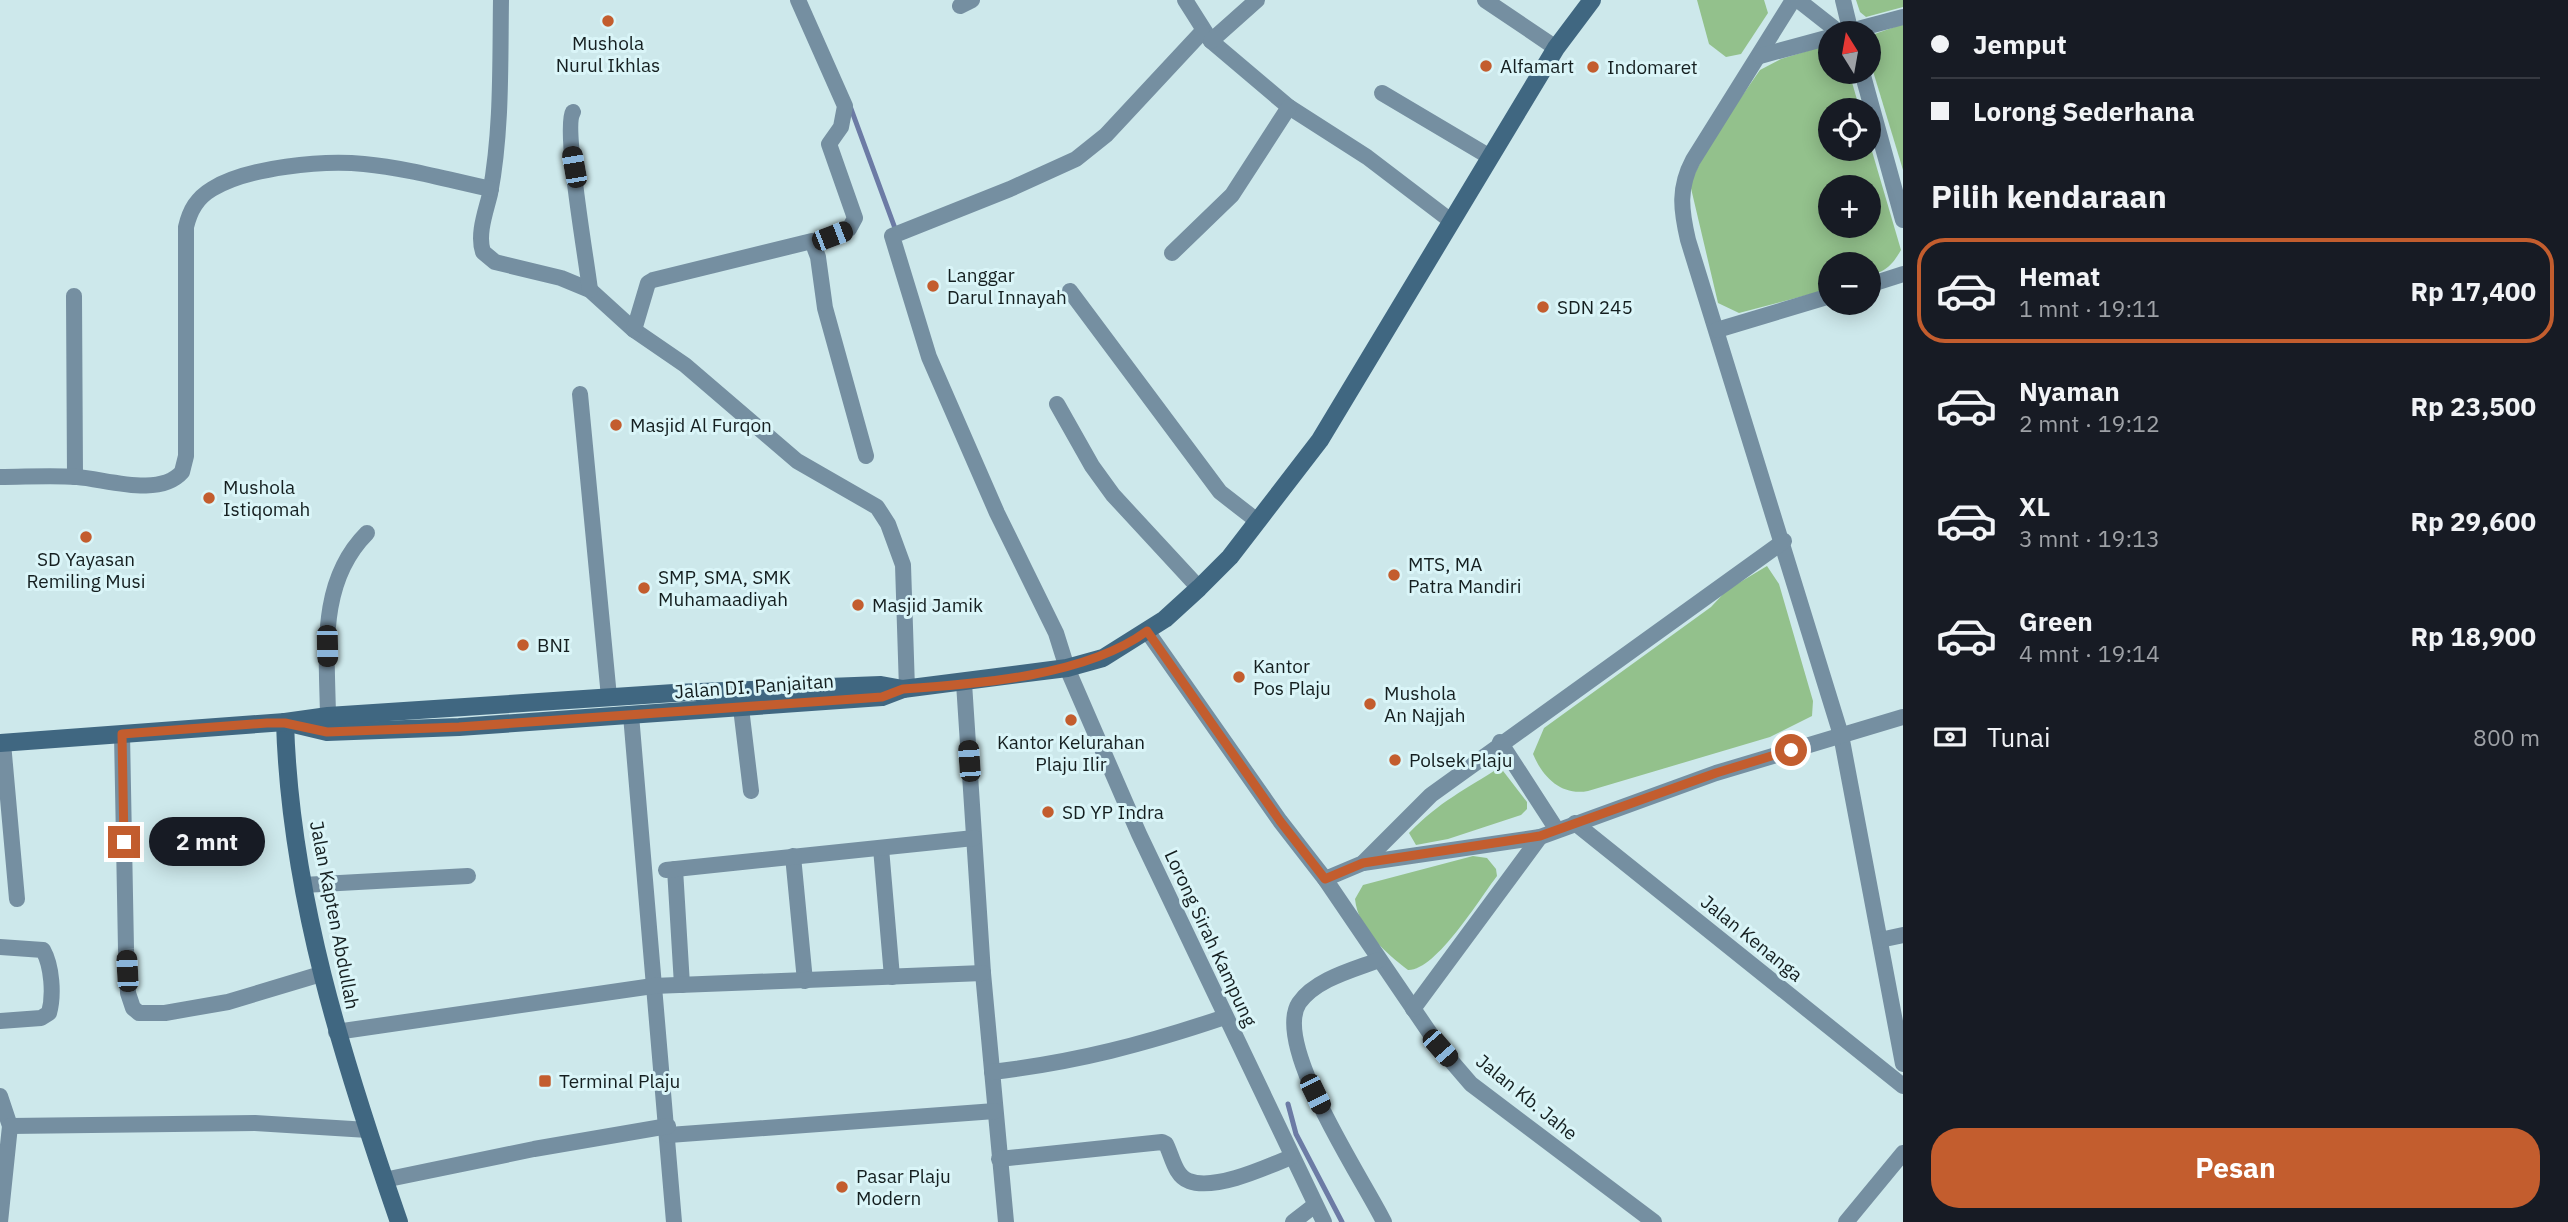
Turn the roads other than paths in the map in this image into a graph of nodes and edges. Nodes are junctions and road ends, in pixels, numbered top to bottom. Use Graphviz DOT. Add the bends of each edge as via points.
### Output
graph roads {
  1 [pos="500,0"];
  2 [pos="798,0"];
  3 [pos="1185,0"];
  4 [pos="1257,0"];
  5 [pos="1485,0"];
  6 [pos="1592,0"];
  7 [pos="1793,0"];
  8 [pos="1798,0"];
  9 [pos="1843,0"];
  10 [pos="1903,17"];
  11 [pos="1829,21"];
  12 [pos="1845,21"];
  13 [pos="1881,23"];
  14 [pos="1206,37"];
  15 [pos="1818,40"];
  16 [pos="1556,48"];
  17 [pos="1760,56"];
  18 [pos="1865,84"];
  19 [pos="1382,93"];
  20 [pos="1289,107"];
  21 [pos="573,112"];
  22 [pos="1490,157"];
  23 [pos="491,189"];
  24 [pos="1903,220"];
  25 [pos="1451,221"];
  26 [pos="814,243"];
  27 [pos="1172,253"];
  28 [pos="1903,274"];
  29 [pos="1881,281"];
  30 [pos="590,290"];
  31 [pos="1070,292"];
  32 [pos="74,296"];
  33 [pos="1818,300"];
  34 [pos="634,330"];
  35 [pos="1717,330"];
  36 [pos="580,394"];
  37 [pos="1057,404"];
  38 [pos="866,456"];
  39 [pos="0,477"];
  40 [pos="75,477"];
  41 [pos="1256,520"];
  42 [pos="367,533"];
  43 [pos="1784,541"];
  44 [pos="1199,588"];
  45 [pos="1147,631"];
  46 [pos="1067,668"];
  47 [pos="964,683"];
  48 [pos="905,689"];
  49 [pos="609,697"];
  50 [pos="741,708"];
  51 [pos="631,715"];
  52 [pos="328,716"];
  53 [pos="1903,717"];
  54 [pos="285,728"];
  55 [pos="122,734"];
  56 [pos="1841,735"];
  57 [pos="1500,742"];
  58 [pos="2,743"];
  59 [pos="751,791"];
  60 [pos="1575,823"];
  61 [pos="1557,830"];
  62 [pos="1540,836"];
  63 [pos="974,838"];
  64 [pos="881,848"];
  65 [pos="793,856"];
  66 [pos="1363,863"];
  67 [pos="468,876"];
  68 [pos="1325,879"];
  69 [pos="303,885"];
  70 [pos="17,899"];
  71 [pos="1903,936"];
  72 [pos="1880,940"];
  73 [pos="0,947"];
  74 [pos="1379,960"];
  75 [pos="983,973"];
  76 [pos="321,974"];
  77 [pos="892,977"];
  78 [pos="804,981"];
  79 [pos="682,985"];
  80 [pos="653,986"];
  81 [pos="1413,1009"];
  82 [pos="1225,1017"];
  83 [pos="0,1021"];
  84 [pos="336,1032"];
  85 [pos="1903,1064"];
  86 [pos="992,1072"];
  87 [pos="1903,1086"];
  88 [pos="0,1096"];
  89 [pos="995,1111"];
  90 [pos="9,1126"];
  91 [pos="368,1130"];
  92 [pos="668,1130"];
  93 [pos="1903,1153"];
  94 [pos="1291,1157"];
  95 [pos="999,1159"];
  96 [pos="384,1180"];
  97 [pos="1315,1205"];
  98 [pos="0,1222"];
  99 [pos="399,1222"];
  100 [pos="674,1222"];
  101 [pos="1006,1222"];
  102 [pos="1293,1222"];
  103 [pos="1324,1222"];
  104 [pos="1384,1222"];
  105 [pos="1654,1222"];
  106 [pos="1846,1222"];
  1 -- 23 [label="street" via="500,100"];
  2 -- 26 [label="street" via="845,106 841,127 829,144 855,218 849,229"];
  3 -- 14 [label="street"];
  4 -- 14 [label="street"];
  5 -- 16 [label="street"];
  6 -- 16 [label="main road, Jalan DI. Panjaitan"];
  7 -- 17 [label="street"];
  8 -- 11 [label="street"];
  9 -- 12 [label="street"];
  10 -- 13 [label="street"];
  14 -- 20 [label="street"];
  14 -- 46 [label="street, Lorong Sirah Kampung" via="1076,159 892,236 929,357 1016,555 1056,633"];
  15 -- 17 [label="street"];
  16 -- 22 [label="main road, Jalan DI. Panjaitan"];
  17 -- 35 [label="street" via="1704,141 1682,185 1688,240"];
  18 -- 24 [label="street"];
  19 -- 22 [label="street"];
  20 -- 25 [label="street" via="1367,157"];
  20 -- 27 [label="street" via="1233,195"];
  21 -- 30 [label="street" via="570,146"];
  22 -- 25 [label="main road, Jalan DI. Panjaitan"];
  23 -- 30 [label="street" via="481,237 488,259"];
  23 -- 40 [label="street" via="401,169 325,163 262,172 212,189 191,209 186,227 186,456 182,472 169,481 142,485"];
  25 -- 41 [label="main road, Jalan DI. Panjaitan" via="1320,440"];
  26 -- 34 [label="street" via="653,279"];
  26 -- 38 [label="street" via="825,308"];
  28 -- 29 [label="street"];
  30 -- 34 [label="street"];
  31 -- 41 [label="street" via="1220,492"];
  32 -- 40 [label="street"];
  33 -- 35 [label="street"];
  34 -- 48 [label="street" via="685,365 797,461 877,507 903,565"];
  35 -- 43 [label="street"];
  36 -- 49 [label="street"];
  37 -- 44 [label="street" via="1113,495"];
  39 -- 40 [label="street"];
  41 -- 44 [label="main road, Jalan DI. Panjaitan" via="1230,557"];
  42 -- 52 [label="street" via="353,547 332,594 327,623"];
  43 -- 56 [label="street"];
  43 -- 57 [label="street"];
  44 -- 45 [label="main road, Jalan DI. Panjaitan"];
  45 -- 46 [label="main road, Jalan DI. Panjaitan" via="1103,657"];
  45 -- 68 [label="street, Jalan Kb. Jahe"];
  46 -- 47 [label="main road, Jalan DI. Panjaitan"];
  46 -- 82 [label="street, Lorong Sirah Kampung"];
  47 -- 48 [label="main road, Jalan DI. Panjaitan"];
  47 -- 63 [label="street"];
  48 -- 49 [label="main road" via="831,686"];
  48 -- 50 [label="main road, Jalan DI. Panjaitan" via="882,697"];
  49 -- 52 [label="main road"];
  50 -- 51 [label="main road, Jalan DI. Panjaitan"];
  50 -- 59 [label="street"];
  51 -- 54 [label="main road, Jalan DI. Panjaitan" via="327,732"];
  51 -- 80 [label="street"];
  52 -- 54 [label="main road"];
  53 -- 56 [label="street"];
  54 -- 55 [label="main road"];
  54 -- 69 [label="main road, Jalan Kapten Abdullah"];
  55 -- 58 [label="main road"];
  55 -- 76 [label="street" via="126,950 129,1001 135,1011 165,1013 228,1002"];
  56 -- 60 [label="street"];
  56 -- 72 [label="street"];
  57 -- 61 [label="street"];
  57 -- 66 [label="street" via="1431,795"];
  58 -- 70 [label="street"];
  60 -- 61 [label="street"];
  60 -- 87 [label="street, Jalan Kenanga"];
  61 -- 62 [label="street"];
  62 -- 66 [label="street"];
  62 -- 81 [label="street"];
  63 -- 64 [label="street"];
  63 -- 75 [label="street"];
  64 -- 65 [label="street"];
  64 -- 77 [label="street"];
  65 -- 78 [label="street"];
  65 -- 79 [label="street" via="671,870"];
  66 -- 68 [label="street"];
  67 -- 69 [label="street"];
  68 -- 74 [label="street, Jalan Kb. Jahe"];
  69 -- 76 [label="main road, Jalan Kapten Abdullah"];
  71 -- 72 [label="street"];
  72 -- 85 [label="street"];
  73 -- 83 [label="street" via="43,950 50,969 51,1004 49,1013 41,1018"];
  74 -- 81 [label="street, Jalan Kb. Jahe"];
  74 -- 104 [label="street" via="1323,983 1298,1004 1293,1021 1308,1080"];
  75 -- 77 [label="street"];
  75 -- 86 [label="street"];
  76 -- 84 [label="main road, Jalan Kapten Abdullah"];
  77 -- 78 [label="street"];
  78 -- 79 [label="street"];
  79 -- 80 [label="street"];
  80 -- 84 [label="street"];
  80 -- 92 [label="street"];
  81 -- 105 [label="street, Jalan Kb. Jahe" via="1471,1084"];
  82 -- 86 [label="street" via="1113,1052"];
  82 -- 94 [label="street, Lorong Sirah Kampung"];
  84 -- 91 [label="main road, Jalan Kapten Abdullah"];
  86 -- 89 [label="street"];
  88 -- 90 [label="street"];
  89 -- 92 [label="street"];
  89 -- 95 [label="street"];
  90 -- 91 [label="street" via="255,1123"];
  90 -- 98 [label="street"];
  91 -- 96 [label="main road, Jalan Kapten Abdullah"];
  92 -- 96 [label="street" via="534,1149"];
  92 -- 100 [label="street"];
  93 -- 106 [label="street"];
  94 -- 95 [label="street" via="1245,1177 1202,1182 1184,1178 1162,1142"];
  94 -- 97 [label="street, Lorong Sirah Kampung"];
  95 -- 101 [label="street"];
  96 -- 99 [label="main road, Jalan Kapten Abdullah"];
  97 -- 102 [label="street"];
  97 -- 103 [label="street, Lorong Sirah Kampung"];
}
